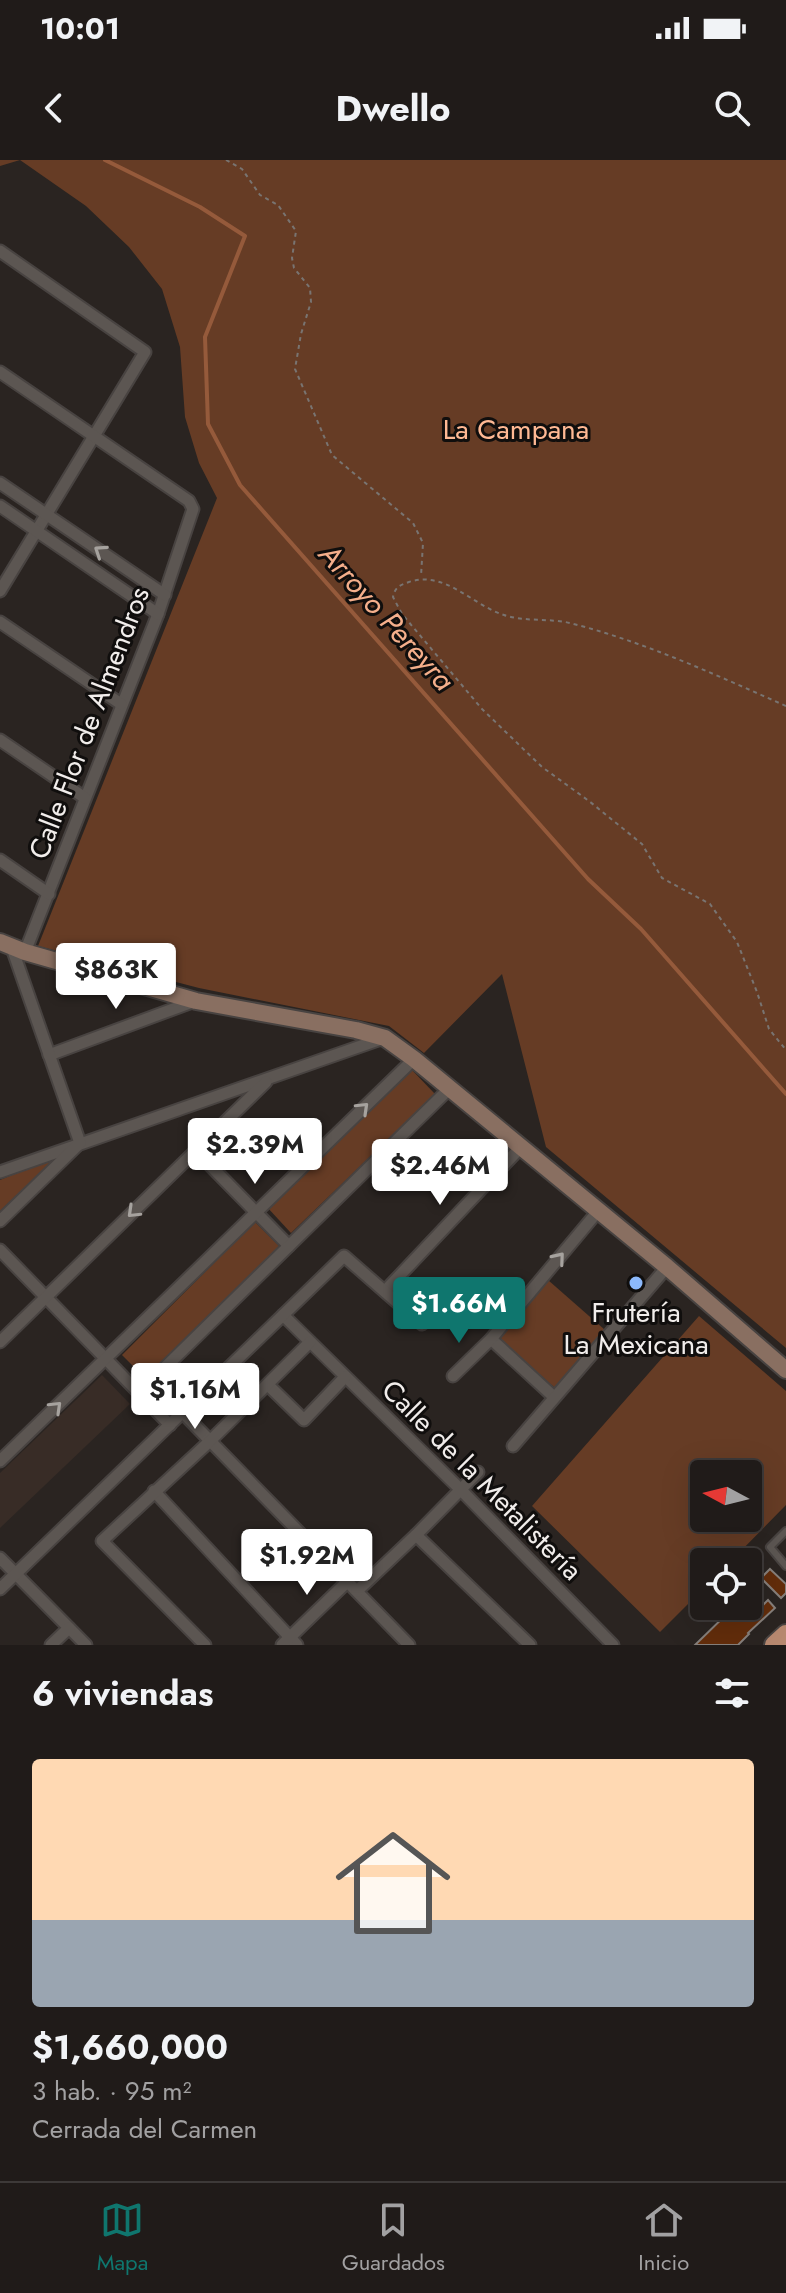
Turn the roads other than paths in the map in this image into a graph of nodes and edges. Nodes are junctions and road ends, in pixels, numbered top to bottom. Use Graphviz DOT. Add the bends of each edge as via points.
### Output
graph roads {
  1 [pos="0,251"];
  2 [pos="0,372"];
  3 [pos="94,437"];
  4 [pos="0,483"];
  5 [pos="0,506"];
  6 [pos="46,514"];
  7 [pos="36,531"];
  8 [pos="0,591"];
  9 [pos="165,595"];
  10 [pos="158,614"];
  11 [pos="0,622"];
  12 [pos="121,704"];
  13 [pos="0,740"];
  14 [pos="85,798"];
  15 [pos="0,860"];
  16 [pos="49,894"];
  17 [pos="12,947"];
  18 [pos="196,1001"];
  19 [pos="385,1038"];
  20 [pos="49,1055"];
  21 [pos="414,1059"];
  22 [pos="269,1079"];
  23 [pos="449,1089"];
  24 [pos="80,1143"];
  25 [pos="520,1148"];
  26 [pos="196,1151"];
  27 [pos="1,1168"];
  28 [pos="599,1210"];
  29 [pos="256,1212"];
  30 [pos="0,1221"];
  31 [pos="289,1246"];
  32 [pos="0,1250"];
  33 [pos="667,1267"];
  34 [pos="385,1291"];
  35 [pos="46,1297"];
  36 [pos="283,1315"];
  37 [pos="422,1324"];
  38 [pos="491,1339"];
  39 [pos="0,1342"];
  40 [pos="310,1342"];
  41 [pos="105,1358"];
  42 [pos="786,1370"];
  43 [pos="453,1376"];
  44 [pos="345,1377"];
  45 [pos="268,1385"];
  46 [pos="139,1393"];
  47 [pos="554,1397"];
  48 [pos="182,1412"];
  49 [pos="170,1425"];
  50 [pos="210,1441"];
  51 [pos="513,1446"];
  52 [pos="0,1461"];
  53 [pos="478,1472"];
  54 [pos="460,1489"];
  55 [pos="154,1491"];
  56 [pos="786,1531"];
  57 [pos="416,1535"];
  58 [pos="0,1558"];
  59 [pos="786,1566"];
  60 [pos="16,1574"];
  61 [pos="347,1582"];
  62 [pos="0,1589"];
  63 [pos="357,1591"];
  64 [pos="69,1628"];
  65 [pos="786,1634"];
  66 [pos="290,1643"];
  67 [pos="51,1645"];
  68 [pos="86,1645"];
  69 [pos="205,1645"];
  70 [pos="409,1645"];
  71 [pos="530,1645"];
  72 [pos="613,1645"];
  73 [pos="774,1645"];
  1 -- 3 [label="street" via="145,352"];
  2 -- 3 [label="street"];
  3 -- 6 [label="street"];
  3 -- 9 [label="street, Calle Flor de Almendros" via="189,501 193,509"];
  4 -- 6 [label="street"];
  5 -- 7 [label="street"];
  6 -- 7 [label="street"];
  9 -- 6 [label="street, one-way"];
  7 -- 8 [label="street"];
  7 -- 10 [label="street"];
  9 -- 10 [label="street, Calle Flor de Almendros"];
  10 -- 12 [label="street, Calle Flor de Almendros"];
  11 -- 12 [label="street"];
  12 -- 14 [label="street, Calle Flor de Almendros"];
  13 -- 14 [label="street"];
  14 -- 16 [label="street, Calle Flor de Almendros"];
  15 -- 16 [label="street"];
  16 -- 17 [label="street, Calle Flor de Almendros"];
  17 -- 18 [label="main road"];
  17 -- 20 [label="street"];
  18 -- 19 [label="main road"];
  18 -- 20 [label="street"];
  19 -- 21 [label="main road"];
  19 -- 22 [label="street"];
  20 -- 24 [label="street"];
  21 -- 23 [label="main road"];
  29 -- 21 [label="street, one-way"];
  22 -- 24 [label="street"];
  22 -- 26 [label="street"];
  23 -- 25 [label="main road"];
  23 -- 31 [label="street"];
  24 -- 27 [label="street"];
  24 -- 30 [label="street"];
  25 -- 28 [label="main road"];
  25 -- 34 [label="street"];
  26 -- 29 [label="street"];
  26 -- 35 [label="street, one-way"];
  28 -- 33 [label="main road"];
  38 -- 28 [label="street, one-way"];
  29 -- 31 [label="street"];
  29 -- 41 [label="street"];
  31 -- 46 [label="street"];
  32 -- 35 [label="street"];
  33 -- 42 [label="main road"];
  33 -- 47 [label="street"];
  34 -- 36 [label="street" via="344,1256"];
  34 -- 37 [label="street"];
  35 -- 39 [label="street"];
  35 -- 41 [label="street"];
  36 -- 40 [label="street, Calle de la Metalistería"];
  36 -- 48 [label="street"];
  38 -- 43 [label="street"];
  38 -- 47 [label="street"];
  40 -- 44 [label="street, Calle de la Metalistería"];
  40 -- 45 [label="street"];
  41 -- 46 [label="street"];
  52 -- 41 [label="street, one-way"];
  44 -- 45 [label="street" via="304,1420"];
  44 -- 54 [label="street, Calle de la Metalistería"];
  45 -- 50 [label="street"];
  46 -- 49 [label="street"];
  47 -- 51 [label="street"];
  48 -- 49 [label="street"];
  48 -- 50 [label="street"];
  49 -- 60 [label="street"];
  50 -- 55 [label="street"];
  50 -- 61 [label="street"];
  53 -- 54 [label="street"];
  54 -- 57 [label="street"];
  54 -- 72 [label="street, Calle de la Metalistería"];
  55 -- 66 [label="street"];
  55 -- 69 [label="street" via="102,1541"];
  56 -- 59 [label="lane" via="770,1547"];
  57 -- 63 [label="street"];
  57 -- 71 [label="street"];
  58 -- 60 [label="street"];
  60 -- 62 [label="street"];
  60 -- 64 [label="street"];
  61 -- 63 [label="street"];
  61 -- 66 [label="street"];
  63 -- 70 [label="street"];
  64 -- 67 [label="street"];
  64 -- 68 [label="street"];
  65 -- 73 [label="main road"];
}
